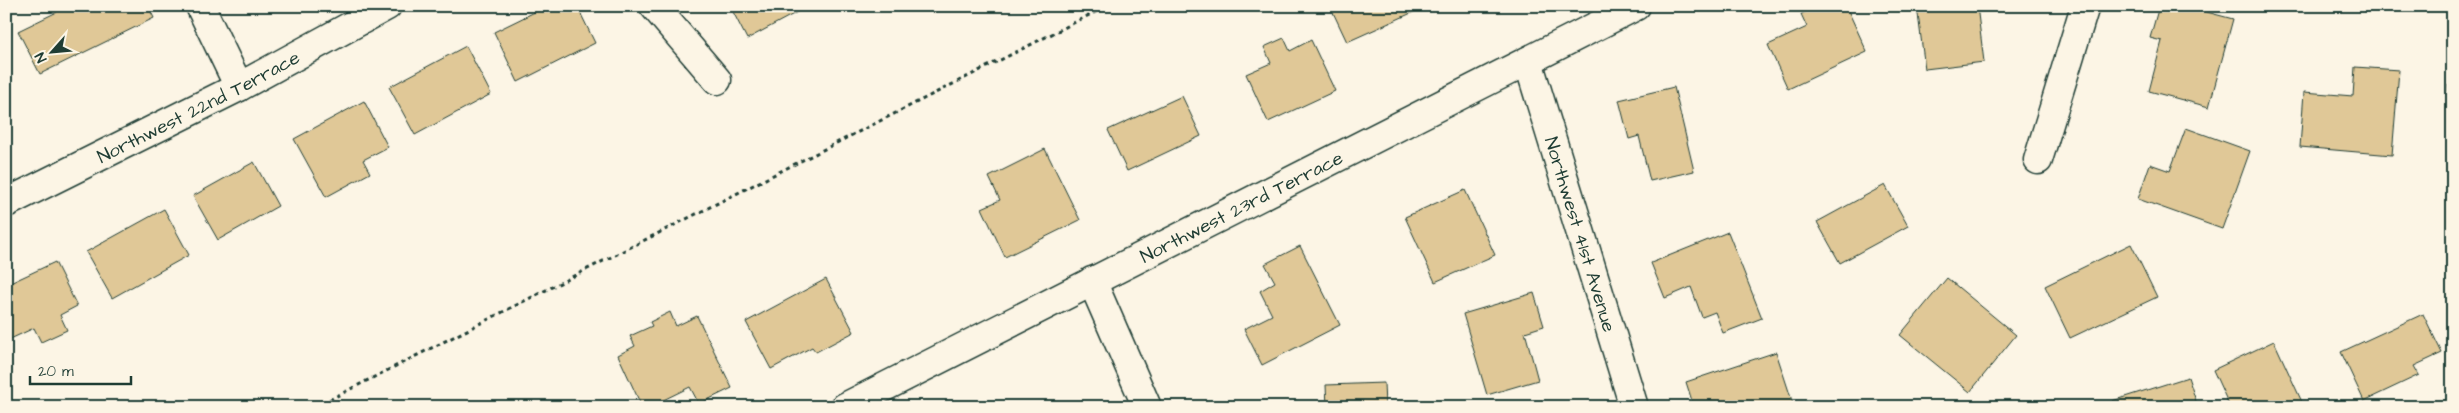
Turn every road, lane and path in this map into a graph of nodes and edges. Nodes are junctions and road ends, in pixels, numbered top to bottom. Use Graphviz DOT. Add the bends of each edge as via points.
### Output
graph roads {
  1 [pos="200,6"];
  2 [pos="388,6"];
  3 [pos="654,6"];
  4 [pos="1107,6"];
  5 [pos="1636,6"];
  6 [pos="2085,6"];
  7 [pos="1528,61"];
  8 [pos="717,80"];
  9 [pos="239,87"];
  10 [pos="2038,160"];
  11 [pos="6,203"];
  12 [pos="1092,281"];
  13 [pos="315,407"];
  14 [pos="845,407"];
  15 [pos="1147,407"];
  16 [pos="1634,407"];
  1 -- 9 [label="street"];
  2 -- 9 [label="street, Northwest 22nd Terrace"];
  3 -- 8 [label="street"];
  4 -- 13 [label="path"];
  5 -- 7 [label="street, Northwest 23rd Terrace"];
  6 -- 10 [label="street"];
  7 -- 12 [label="street, Northwest 23rd Terrace"];
  7 -- 16 [label="street, Northwest 41st Avenue"];
  9 -- 11 [label="street, Northwest 22nd Terrace"];
  12 -- 14 [label="street, Northwest 23rd Terrace"];
  12 -- 15 [label="street"];
}
